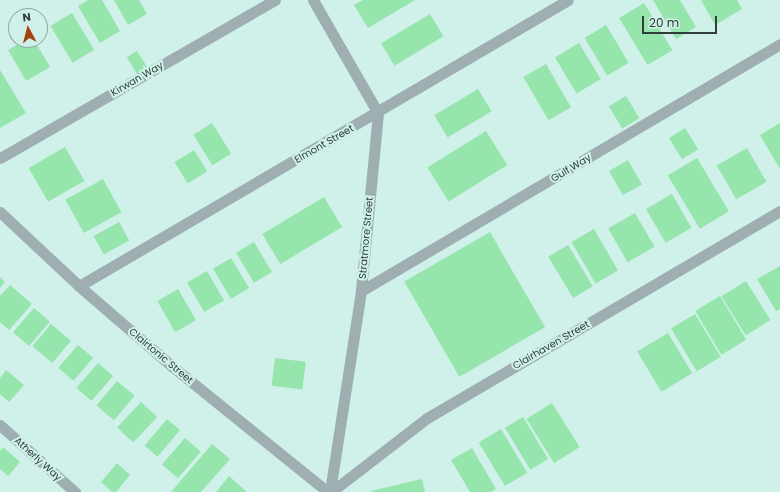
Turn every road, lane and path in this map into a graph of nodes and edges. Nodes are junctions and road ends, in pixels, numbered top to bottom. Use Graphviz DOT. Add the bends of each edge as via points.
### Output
graph roads {
  1 [pos="275,0"];
  2 [pos="312,0"];
  3 [pos="568,0"];
  4 [pos="780,44"];
  5 [pos="378,113"];
  6 [pos="0,158"];
  7 [pos="780,211"];
  8 [pos="0,212"];
  9 [pos="79,286"];
  10 [pos="361,291"];
  11 [pos="0,425"];
  12 [pos="75,492"];
  13 [pos="330,492"];
  1 -- 6 [label="street, Kirwan Way"];
  2 -- 5 [label="street"];
  3 -- 5 [label="street, Elmont Street"];
  4 -- 10 [label="street, Gulf Way"];
  5 -- 9 [label="street, Elmont Street"];
  5 -- 10 [label="street, Stratmore Street"];
  7 -- 13 [label="street, Clairhaven Street" via="427,418"];
  8 -- 9 [label="street, Clairtonic Street"];
  9 -- 13 [label="street, Clairtonic Street" via="173,366"];
  10 -- 13 [label="street, Stratmore Street"];
  11 -- 12 [label="street, Atherly Way"];
}
